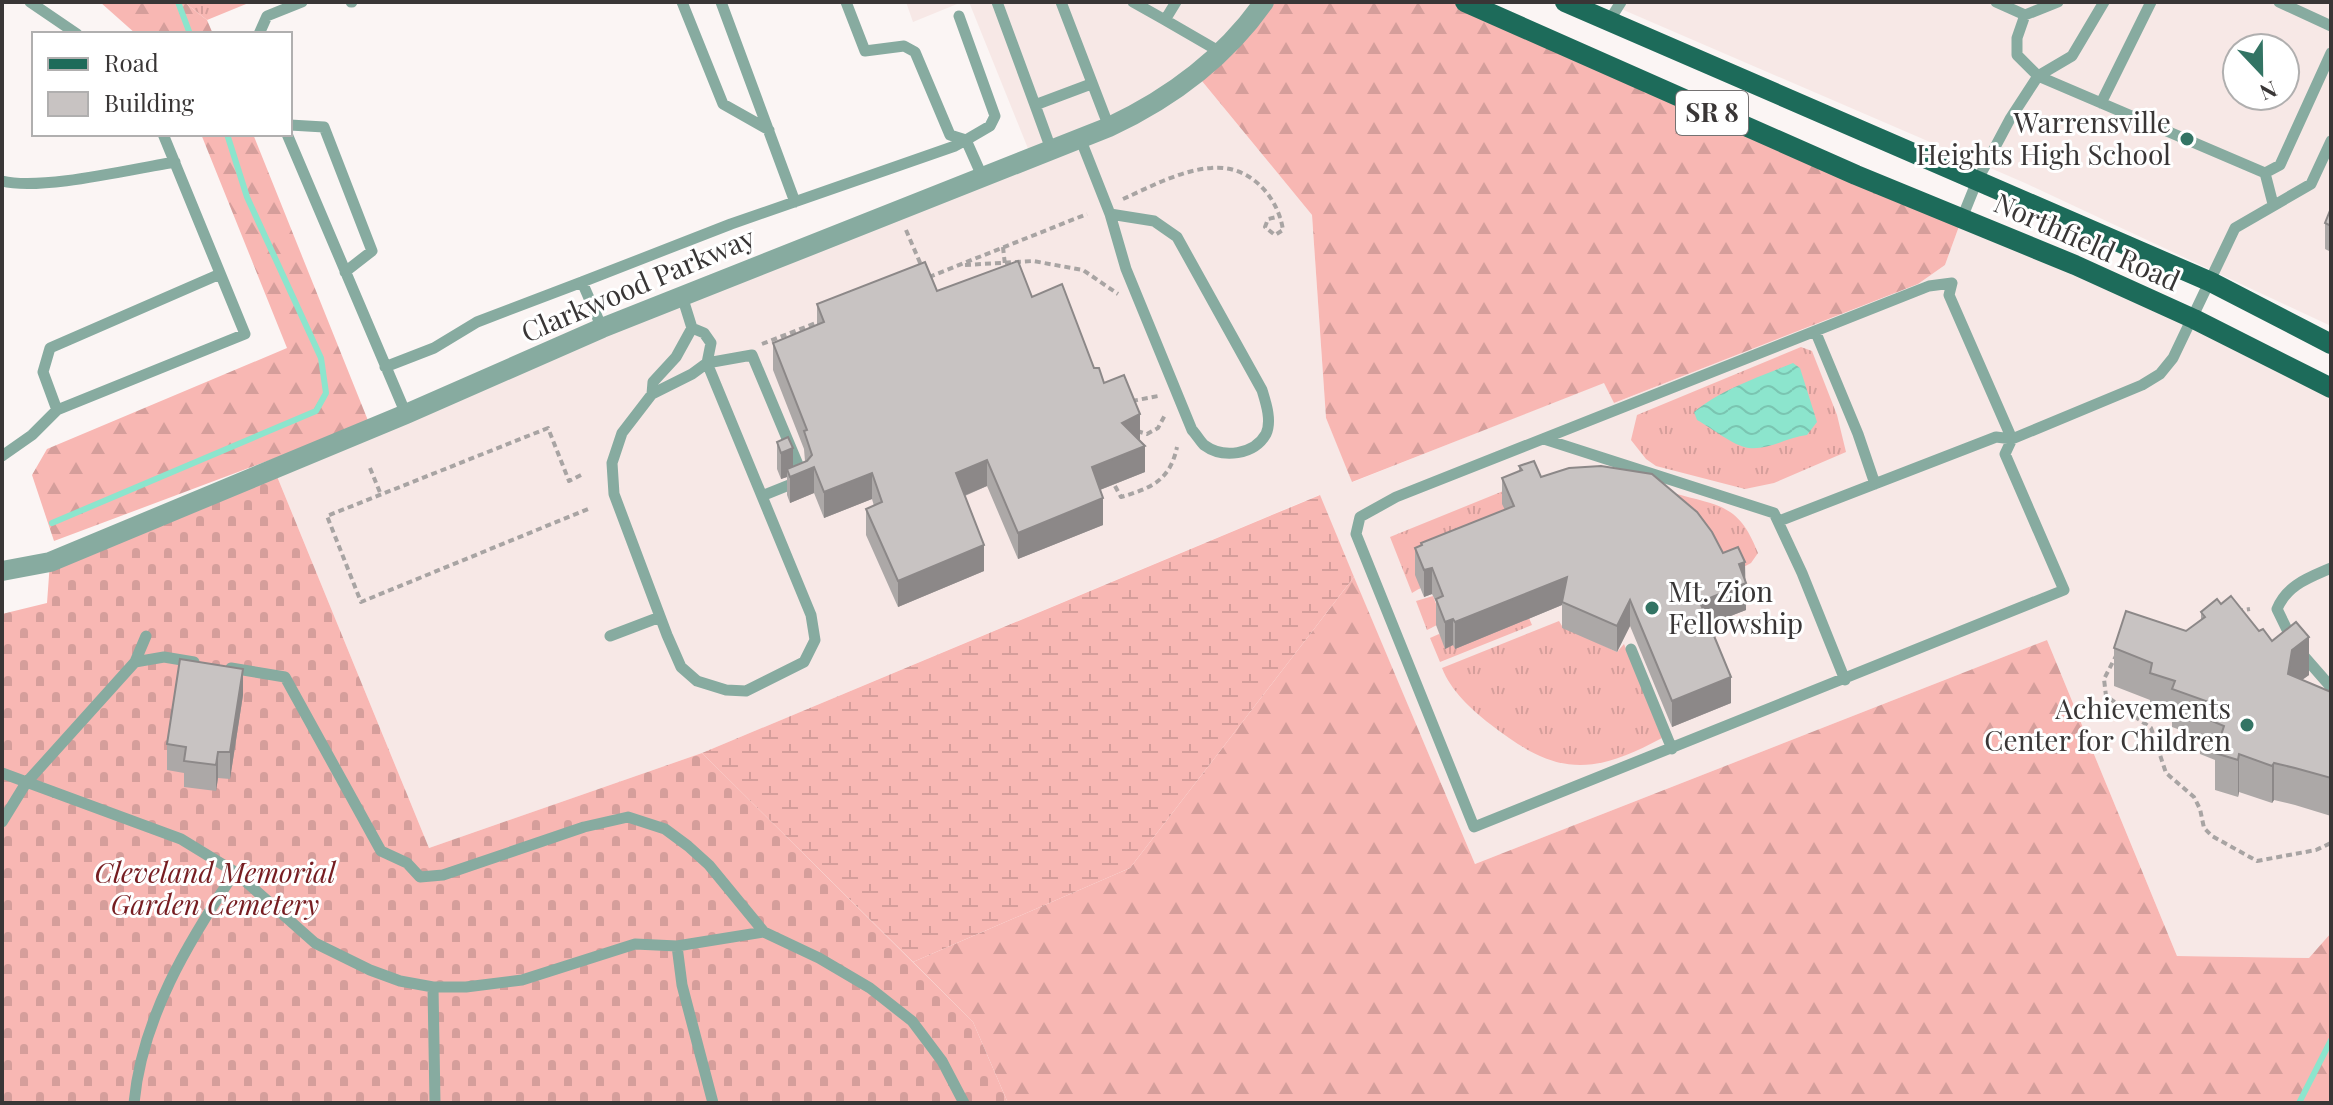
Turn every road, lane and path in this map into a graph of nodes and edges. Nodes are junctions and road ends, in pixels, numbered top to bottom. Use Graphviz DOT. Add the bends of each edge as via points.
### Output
graph roads {
  1 [pos="30,2"];
  2 [pos="302,2"];
  3 [pos="682,2"];
  4 [pos="721,2"];
  5 [pos="846,2"];
  6 [pos="997,2"];
  7 [pos="1061,2"];
  8 [pos="1133,2"];
  9 [pos="1176,2"];
  10 [pos="1264,2"];
  11 [pos="1465,2"];
  12 [pos="1565,2"];
  13 [pos="1621,2"];
  14 [pos="1996,2"];
  15 [pos="2058,2"];
  16 [pos="2104,2"];
  17 [pos="2151,2"];
  18 [pos="2279,2"];
  19 [pos="2025,15"];
  20 [pos="959,16"];
  21 [pos="1165,20"];
  22 [pos="1609,21"];
  23 [pos="2331,26"];
  24 [pos="74,32"];
  25 [pos="260,32"];
  26 [pos="1222,53"];
  27 [pos="2331,53"];
  28 [pos="2038,76"];
  29 [pos="1091,84"];
  30 [pos="2101,103"];
  31 [pos="1035,105"];
  32 [pos="292,125"];
  33 [pos="1109,127"];
  34 [pos="769,130"];
  35 [pos="164,136"];
  36 [pos="288,136"];
  37 [pos="1080,138"];
  38 [pos="966,140"];
  39 [pos="2331,141"];
  40 [pos="1051,149"];
  41 [pos="175,162"];
  42 [pos="2265,173"];
  43 [pos="982,176"];
  44 [pos="2,181"];
  45 [pos="1977,181"];
  46 [pos="1123,199"];
  47 [pos="795,202"];
  48 [pos="2273,204"];
  49 [pos="1087,214"];
  50 [pos="1110,214"];
  51 [pos="1281,216"];
  52 [pos="1962,218"];
  53 [pos="906,230"];
  54 [pos="1003,247"];
  55 [pos="1005,263"];
  56 [pos="960,265"];
  57 [pos="345,272"];
  58 [pos="220,274"];
  59 [pos="1008,276"];
  60 [pos="582,282"];
  61 [pos="2211,282"];
  62 [pos="1118,294"];
  63 [pos="682,296"];
  64 [pos="829,317"];
  65 [pos="2194,319"];
  66 [pos="602,328"];
  67 [pos="692,328"];
  68 [pos="1816,333"];
  69 [pos="2331,344"];
  70 [pos="760,345"];
  71 [pos="707,363"];
  72 [pos="385,367"];
  73 [pos="2331,388"];
  74 [pos="652,394"];
  75 [pos="1158,396"];
  76 [pos="1126,406"];
  77 [pos="57,410"];
  78 [pos="406,414"];
  79 [pos="1165,415"];
  80 [pos="1132,425"];
  81 [pos="1544,439"];
  82 [pos="2012,439"];
  83 [pos="1177,447"];
  84 [pos="2,456"];
  85 [pos="370,468"];
  86 [pos="581,475"];
  87 [pos="1875,484"];
  88 [pos="1115,486"];
  89 [pos="381,495"];
  90 [pos="762,496"];
  91 [pos="588,509"];
  92 [pos="1779,521"];
  93 [pos="2331,568"];
  94 [pos="2,571"];
  95 [pos="2250,609"];
  96 [pos="2226,616"];
  97 [pos="660,617"];
  98 [pos="146,636"];
  99 [pos="610,636"];
  100 [pos="2122,648"];
  101 [pos="1631,649"];
  102 [pos="135,662"];
  103 [pos="210,665"];
  104 [pos="225,667"];
  105 [pos="1845,680"];
  106 [pos="2331,687"];
  107 [pos="1672,749"];
  108 [pos="2,773"];
  109 [pos="26,783"];
  110 [pos="2,822"];
  111 [pos="2331,843"];
  112 [pos="235,872"];
  113 [pos="764,932"];
  114 [pos="677,946"];
  115 [pos="433,987"];
  116 [pos="134,1103"];
  117 [pos="435,1103"];
  118 [pos="713,1103"];
  119 [pos="964,1103"];
  1 -- 24 [label="lane"];
  2 -- 25 [label="lane" via="267,16"];
  3 -- 34 [label="lane" via="723,104"];
  4 -- 34 [label="lane"];
  5 -- 38 [label="lane" via="865,51 904,46 915,52 950,135"];
  6 -- 31 [label="lane"];
  7 -- 29 [label="lane"];
  8 -- 21 [label="lane"];
  9 -- 21 [label="lane"];
  10 -- 26 [label="street, Clarkwood Parkway"];
  11 -- 52 [label="main road, Northfield Road / SR 8"];
  12 -- 22 [label="main road, Northfield Road / SR 8"];
  13 -- 22 [label="lane"];
  14 -- 19 [label="lane"];
  15 -- 19 [label="lane"];
  16 -- 28 [label="lane" via="2072,56"];
  17 -- 30 [label="lane"];
  18 -- 23 [label="lane"];
  19 -- 28 [label="lane" via="2017,55"];
  20 -- 38 [label="lane" via="995,116 990,126"];
  21 -- 26 [label="lane"];
  22 -- 45 [label="main road, Northfield Road / SR 8"];
  26 -- 33 [label="street, Clarkwood Parkway" via="1146,110"];
  27 -- 42 [label="lane" via="2280,165"];
  28 -- 30 [label="lane"];
  28 -- 45 [label="lane"];
  29 -- 31 [label="lane"];
  29 -- 33 [label="lane"];
  30 -- 42 [label="lane"];
  31 -- 40 [label="lane"];
  32 -- 57 [label="lane" via="324,127 372,251"];
  33 -- 37 [label="street, Clarkwood Parkway"];
  34 -- 47 [label="lane"];
  35 -- 41 [label="lane"];
  36 -- 57 [label="lane"];
  37 -- 40 [label="street, Clarkwood Parkway"];
  37 -- 50 [label="lane"];
  38 -- 43 [label="lane"];
  38 -- 47 [label="lane"];
  39 -- 48 [label="lane" via="2311,184"];
  40 -- 43 [label="street, Clarkwood Parkway"];
  41 -- 44 [label="lane" via="38,183"];
  41 -- 58 [label="lane"];
  42 -- 48 [label="lane"];
  43 -- 63 [label="street, Clarkwood Parkway"];
  45 -- 52 [label="lane"];
  45 -- 61 [label="main road, Northfield Road / SR 8"];
  46 -- 51 [label="path" via="1170,178 1213,167 1257,181"];
  47 -- 60 [label="lane"];
  48 -- 61 [label="lane" via="2235,228"];
  49 -- 54 [label="path"];
  50 -- 50 [label="lane" via="1126,269 1192,430 1204,445 1218,451 1237,454 1255,446 1267,432 1262,390 1177,237 1154,221"];
  51 -- 51 [label="path" via="1283,230 1275,235 1265,227 1268,219"];
  52 -- 65 [label="main road, Northfield Road / SR 8"];
  53 -- 56 [label="path" via="926,279"];
  54 -- 55 [label="path"];
  54 -- 56 [label="path"];
  55 -- 56 [label="path"];
  55 -- 59 [label="path"];
  55 -- 62 [label="path" via="1033,261 1083,270"];
  57 -- 72 [label="lane"];
  58 -- 77 [label="lane" via="50,348 43,372"];
  58 -- 77 [label="lane" via="245,334"];
  60 -- 66 [label="lane"];
  60 -- 72 [label="lane" via="477,322 434,348"];
  61 -- 65 [label="lane"];
  61 -- 69 [label="main road, Northfield Road / SR 8"];
  63 -- 66 [label="street, Clarkwood Parkway"];
  63 -- 67 [label="lane"];
  64 -- 70 [label="path"];
  65 -- 73 [label="main road, Northfield Road / SR 8"];
  65 -- 82 [label="lane" via="2160,374"];
  66 -- 78 [label="street, Clarkwood Parkway"];
  67 -- 71 [label="lane" via="711,343"];
  67 -- 74 [label="lane" via="676,357 653,382"];
  68 -- 81 [label="lane"];
  68 -- 82 [label="lane" via="1929,286 1952,283 1949,295"];
  68 -- 87 [label="lane"];
  71 -- 74 [label="lane"];
  71 -- 90 [label="lane"];
  71 -- 90 [label="lane" via="752,355 804,479"];
  72 -- 78 [label="lane"];
  74 -- 97 [label="lane" via="622,433 612,463 614,494"];
  75 -- 76 [label="path"];
  77 -- 84 [label="lane"];
  78 -- 94 [label="street, Clarkwood Parkway" via="50,562"];
  79 -- 80 [label="path" via="1147,434"];
  81 -- 92 [label="lane" via="1723,494 1774,513"];
  81 -- 107 [label="lane" via="1396,497 1360,517 1356,534 1474,827"];
  82 -- 87 [label="lane" via="1996,437"];
  82 -- 105 [label="lane" via="2005,454 2064,590"];
  83 -- 88 [label="path" via="1162,480 1121,497"];
  85 -- 89 [label="path"];
  86 -- 89 [label="path" via="569,481 548,428"];
  87 -- 92 [label="lane"];
  89 -- 91 [label="path" via="327,516 361,602"];
  90 -- 97 [label="lane" via="811,615 815,640 804,662 746,691 697,681 681,667"];
  92 -- 105 [label="lane"];
  93 -- 106 [label="lane" via="2295,584 2277,609 2295,646"];
  95 -- 96 [label="path"];
  97 -- 99 [label="lane"];
  98 -- 102 [label="lane"];
  100 -- 111 [label="path" via="2104,679 2106,696 2151,728 2166,773 2194,797 2212,836 2257,861"];
  101 -- 107 [label="lane"];
  102 -- 103 [label="lane" via="164,657"];
  102 -- 109 [label="lane"];
  104 -- 113 [label="lane" via="285,677 381,851 407,863 420,877 443,875 628,817 665,829 688,846"];
  105 -- 107 [label="lane"];
  108 -- 109 [label="lane"];
  109 -- 110 [label="lane"];
  109 -- 112 [label="lane" via="181,839"];
  112 -- 115 [label="lane" via="315,943 370,970"];
  112 -- 116 [label="lane" via="206,915 154,1017"];
  113 -- 114 [label="lane"];
  113 -- 119 [label="lane" via="870,988 912,1021"];
  114 -- 115 [label="lane" via="635,944 522,980"];
  114 -- 118 [label="lane"];
  115 -- 117 [label="lane"];
}
